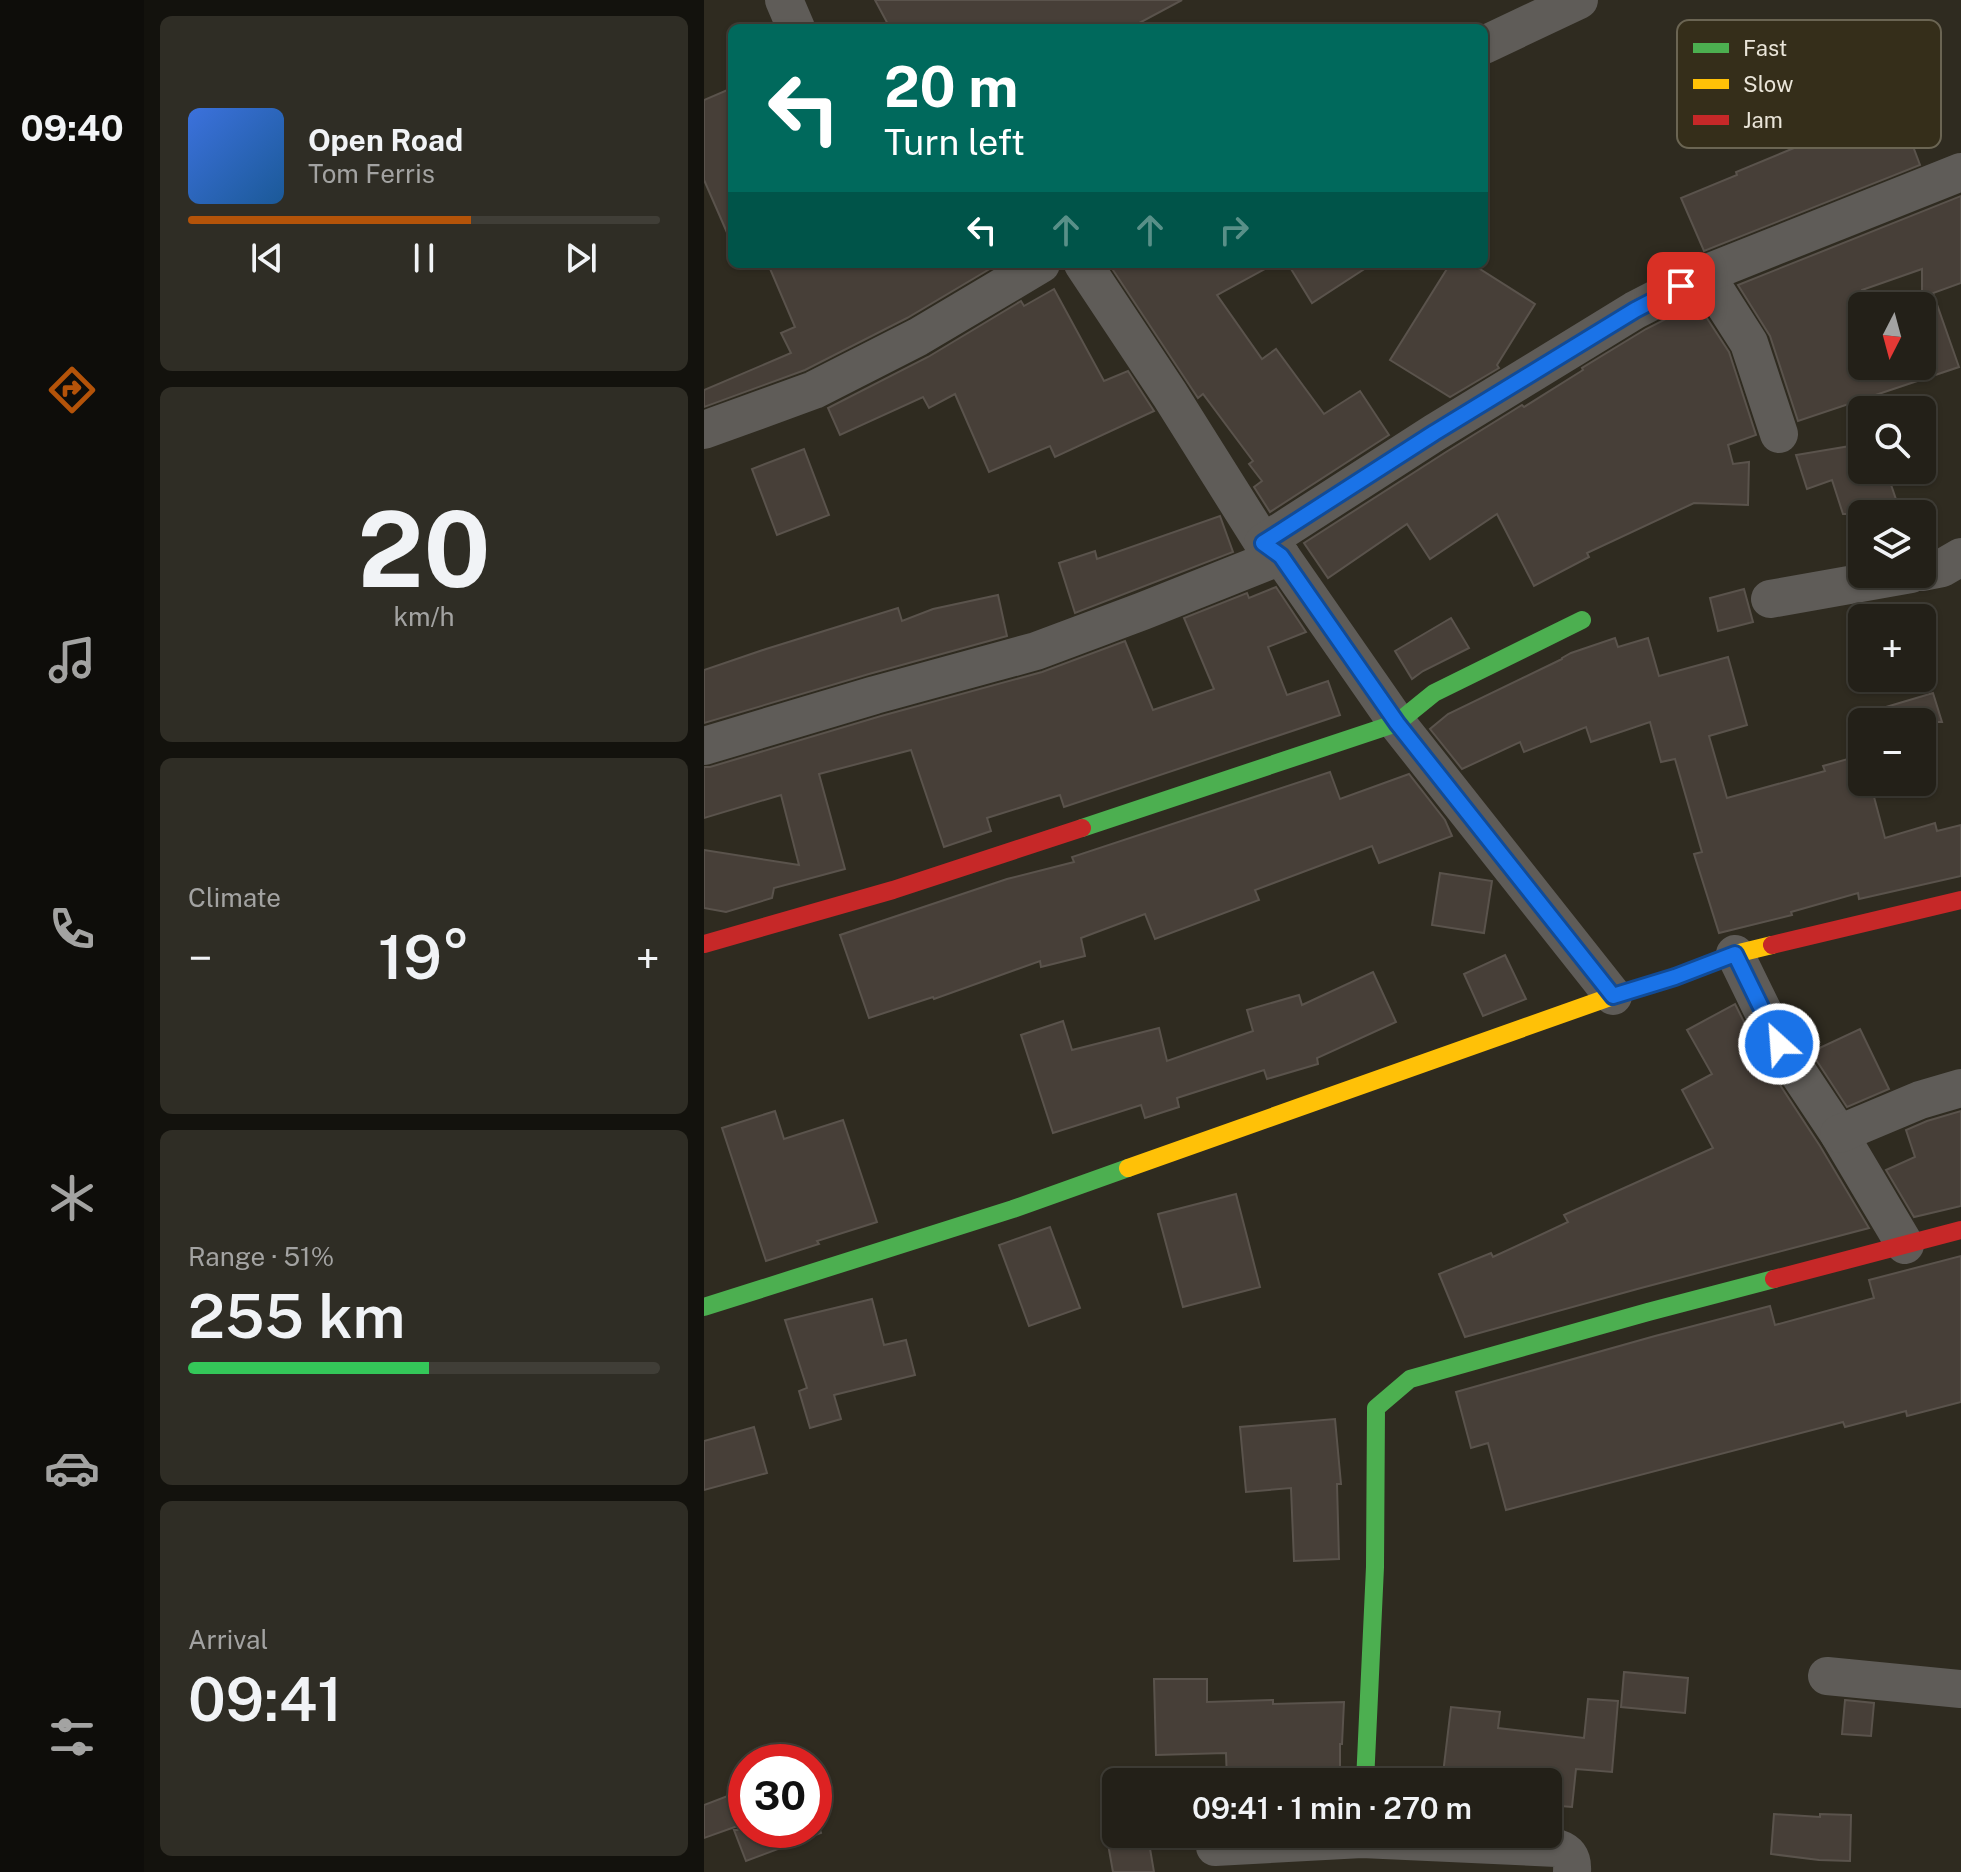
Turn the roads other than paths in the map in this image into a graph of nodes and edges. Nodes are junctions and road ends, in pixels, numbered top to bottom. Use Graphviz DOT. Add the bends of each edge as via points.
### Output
graph roads {
  1 [pos="784,0"];
  2 [pos="1579,0"];
  3 [pos="794,24"];
  4 [pos="1488,43"];
  5 [pos="1961,172"];
  6 [pos="1034,268"];
  7 [pos="1086,268"];
  8 [pos="1705,274"];
  9 [pos="704,430"];
  10 [pos="1779,434"];
  11 [pos="1272,549"];
  12 [pos="1961,557"];
  13 [pos="1936,569"];
  14 [pos="1848,585"];
  15 [pos="1770,599"];
  16 [pos="1582,620"];
  17 [pos="1397,723"];
  18 [pos="704,746"];
  19 [pos="1961,900"];
  20 [pos="704,944"];
  21 [pos="1735,954"];
  22 [pos="1613,996"];
  23 [pos="1961,1088"];
  24 [pos="1839,1134"];
  25 [pos="1961,1230"];
  26 [pos="1905,1245"];
  27 [pos="704,1307"];
  28 [pos="1827,1676"];
  29 [pos="1961,1689"];
  30 [pos="1366,1768"];
  31 [pos="1557,1848"];
  32 [pos="1572,1872"];
  1 -- 3 [label="street"];
  2 -- 4 [label="street"];
  5 -- 8 [label="street"];
  6 -- 9 [label="street" via="918,337 814,390"];
  7 -- 11 [label="street"];
  8 -- 10 [label="street" via="1749,343"];
  8 -- 11 [label="street" via="1621,318 1434,433"];
  11 -- 17 [label="street"];
  11 -- 18 [label="street" via="1143,611 1036,651"];
  12 -- 13 [label="street"];
  14 -- 15 [label="street"];
  16 -- 17 [label="street" via="1434,693"];
  17 -- 20 [label="street" via="893,890"];
  17 -- 22 [label="street"];
  19 -- 21 [label="street"];
  21 -- 22 [label="street"];
  21 -- 24 [label="street" via="1779,1044"];
  22 -- 27 [label="street" via="1013,1209"];
  23 -- 24 [label="street"];
  24 -- 26 [label="street"];
  25 -- 26 [label="street"];
  26 -- 30 [label="street" via="1410,1379 1376,1408"];
  28 -- 29 [label="street"];
  31 -- 32 [label="street" via="1571,1857"];
}
